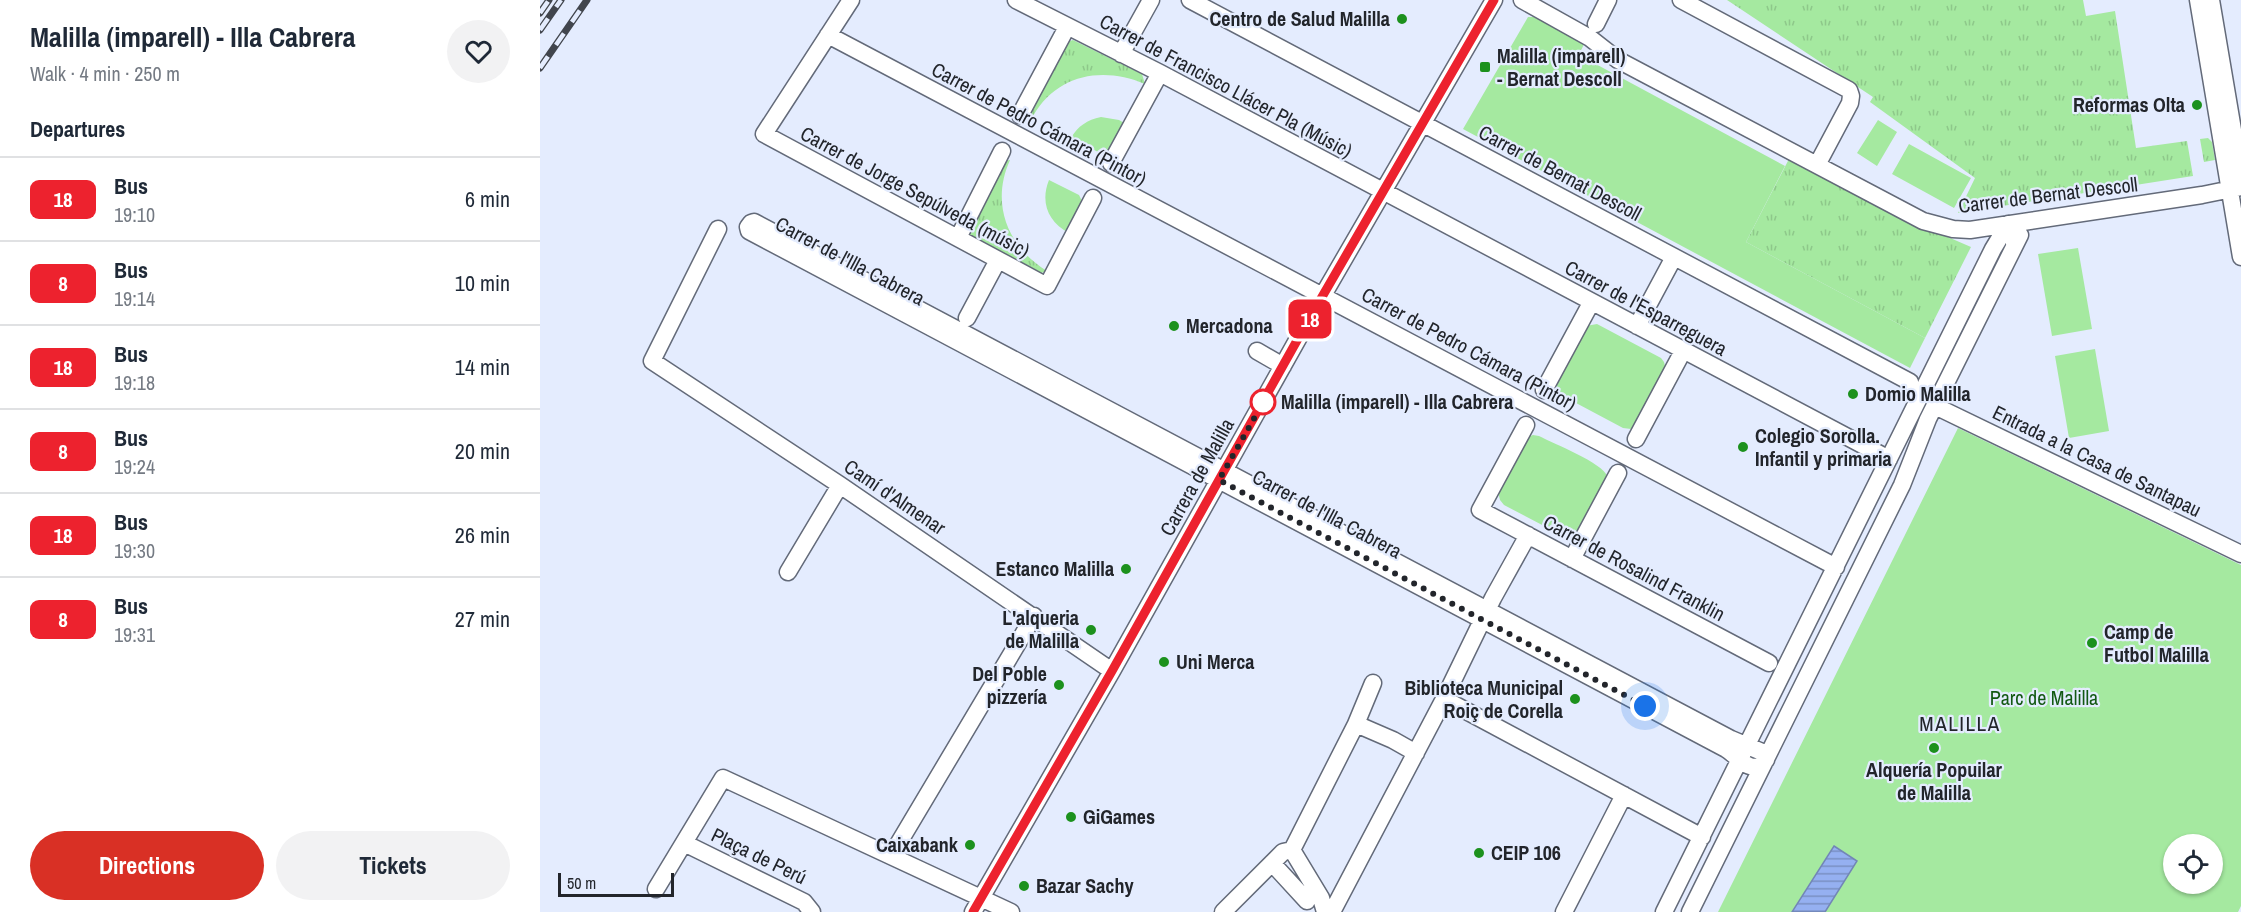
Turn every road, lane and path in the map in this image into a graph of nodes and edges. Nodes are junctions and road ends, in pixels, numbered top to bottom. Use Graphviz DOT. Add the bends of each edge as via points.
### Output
graph roads {
  1 [pos="851,0"];
  2 [pos="1016,0"];
  3 [pos="1151,0"];
  4 [pos="1190,0"];
  5 [pos="1494,0"];
  6 [pos="1522,0"];
  7 [pos="1608,0"];
  8 [pos="1681,0"];
  9 [pos="2198,0"];
  10 [pos="2211,0"];
  11 [pos="1596,24"];
  12 [pos="1067,27"];
  13 [pos="828,35"];
  14 [pos="1122,54"];
  15 [pos="1160,73"];
  16 [pos="1020,115"];
  17 [pos="1423,124"];
  18 [pos="1002,151"];
  19 [pos="1111,163"];
  20 [pos="1817,165"];
  21 [pos="2237,184"];
  22 [pos="1384,192"];
  23 [pos="1093,198"];
  24 [pos="2028,222"];
  25 [pos="2008,224"];
  26 [pos="718,229"];
  27 [pos="958,238"];
  28 [pos="2014,244"];
  29 [pos="1674,257"];
  30 [pos="2241,257"];
  31 [pos="998,260"];
  32 [pos="1324,296"];
  33 [pos="1592,303"];
  34 [pos="967,318"];
  35 [pos="1637,326"];
  36 [pos="1257,351"];
  37 [pos="1683,351"];
  38 [pos="1283,366"];
  39 [pos="1910,382"];
  40 [pos="1544,390"];
  41 [pos="1935,406"];
  42 [pos="1526,425"];
  43 [pos="1636,439"];
  44 [pos="1889,459"];
  45 [pos="1618,473"];
  46 [pos="1222,476"];
  47 [pos="840,485"];
  48 [pos="1528,535"];
  49 [pos="2241,554"];
  50 [pos="1572,559"];
  51 [pos="1836,567"];
  52 [pos="788,572"];
  53 [pos="1034,616"];
  54 [pos="1485,616"];
  55 [pos="1769,663"];
  56 [pos="1112,671"];
  57 [pos="1373,682"];
  58 [pos="1444,699"];
  59 [pos="1356,724"];
  60 [pos="1416,753"];
  61 [pos="1743,753"];
  62 [pos="1764,762"];
  63 [pos="1624,795"];
  64 [pos="1701,837"];
  65 [pos="684,843"];
  66 [pos="1292,850"];
  67 [pos="891,856"];
  68 [pos="1272,863"];
  69 [pos="656,889"];
  70 [pos="1307,902"];
  71 [pos="977,905"];
  72 [pos="812,912"];
  73 [pos="1011,912"];
  74 [pos="1223,912"];
  75 [pos="1328,912"];
  76 [pos="1564,912"];
  77 [pos="1665,912"];
  78 [pos="1690,912"];
  1 -- 13 [label="street"];
  2 -- 12 [label="street, Carrer de Francisco Llácer Pla (Músic)"];
  3 -- 14 [label="street"];
  4 -- 17 [label="street, Carrer de Bernat Descoll"];
  5 -- 17 [label="street, Carrera de Malilla"];
  6 -- 20 [label="street, Carrer de Bernat Descoll" via="1590,38 1618,60"];
  7 -- 11 [label="street"];
  8 -- 20 [label="street" via="1849,90 1850,103"];
  9 -- 21 [label="street"];
  10 -- 21 [label="street"];
  12 -- 14 [label="street, Carrer de Francisco Llácer Pla (Músic)"];
  12 -- 16 [label="street"];
  13 -- 27 [label="street, Carrer de Jorge Sepúlveda (músic)" via="764,134"];
  13 -- 32 [label="street, Carrer de Pedro Cámara (Pintor)"];
  14 -- 15 [label="street, Carrer de Francisco Llácer Pla (Músic)"];
  15 -- 19 [label="street"];
  15 -- 22 [label="street, Carrer de Francisco Llácer Pla (Músic)"];
  17 -- 22 [label="street, Carrera de Malilla"];
  17 -- 29 [label="street, Carrer de Bernat Descoll"];
  18 -- 27 [label="street"];
  20 -- 25 [label="street, Carrer de Bernat Descoll" via="1938,226 1970,230"];
  21 -- 24 [label="street, Carrer de Bernat Descoll"];
  21 -- 30 [label="street"];
  22 -- 32 [label="street, Carrera de Malilla"];
  22 -- 33 [label="street, Carrer de l'Esparreguera"];
  23 -- 31 [label="street, Carrer de Jorge Sepúlveda (músic)" via="1047,286"];
  24 -- 25 [label="street, Carrer de Bernat Descoll"];
  24 -- 28 [label="street"];
  25 -- 28 [label="street"];
  25 -- 44 [label="street"];
  26 -- 47 [label="street, Camí d'Almenar" via="651,361"];
  27 -- 31 [label="street, Carrer de Jorge Sepúlveda (músic)"];
  28 -- 41 [label="street"];
  29 -- 35 [label="street"];
  29 -- 39 [label="street, Carrer de Bernat Descoll"];
  31 -- 34 [label="street"];
  32 -- 38 [label="street, Carrera de Malilla"];
  32 -- 51 [label="street, Carrer de Pedro Cámara (Pintor)"];
  33 -- 35 [label="street, Carrer de l'Esparreguera"];
  33 -- 40 [label="street"];
  35 -- 37 [label="street, Carrer de l'Esparreguera"];
  36 -- 38 [label="street"];
  37 -- 43 [label="street"];
  37 -- 44 [label="street, Carrer de l'Esparreguera"];
  38 -- 46 [label="street, Carrera de Malilla"];
  41 -- 49 [label="street, Entrada a la Casa de Santapau"];
  41 -- 62 [label="street" via="1902,485"];
  42 -- 48 [label="street, Carrer de Rosalind Franklin" via="1480,510"];
  44 -- 51 [label="street"];
  45 -- 50 [label="street"];
  46 -- 46 [label="street, Carrer de l'Illa Cabrera" via="754,222 748,227 749,231"];
  46 -- 54 [label="street, Carrer de l'Illa Cabrera"];
  46 -- 56 [label="street, Carrera de Malilla"];
  47 -- 52 [label="street"];
  47 -- 53 [label="street, Camí d'Almenar"];
  48 -- 50 [label="street, Carrer de Rosalind Franklin"];
  48 -- 54 [label="street"];
  50 -- 55 [label="street, Carrer de Rosalind Franklin"];
  51 -- 61 [label="street"];
  53 -- 56 [label="street, Camí d'Almenar"];
  53 -- 67 [label="street"];
  54 -- 58 [label="street"];
  54 -- 61 [label="street, Carrer de l'Illa Cabrera" via="1726,749"];
  56 -- 71 [label="street, Carrera de Malilla"];
  57 -- 59 [label="street"];
  58 -- 60 [label="street"];
  58 -- 63 [label="street"];
  59 -- 60 [label="street"];
  59 -- 66 [label="street"];
  60 -- 75 [label="street"];
  61 -- 62 [label="street, Carrer de l'Illa Cabrera" via="1762,752"];
  61 -- 64 [label="street"];
  62 -- 78 [label="street"];
  63 -- 64 [label="street"];
  63 -- 76 [label="street"];
  64 -- 77 [label="street"];
  65 -- 67 [label="street" via="723,778"];
  65 -- 69 [label="street"];
  65 -- 72 [label="street, Plaça de Perú" via="804,902"];
  66 -- 68 [label="street" via="1283,852"];
  66 -- 75 [label="street"];
  67 -- 71 [label="street"];
  68 -- 70 [label="street"];
  68 -- 74 [label="street"];
  71 -- 73 [label="street"];
}
